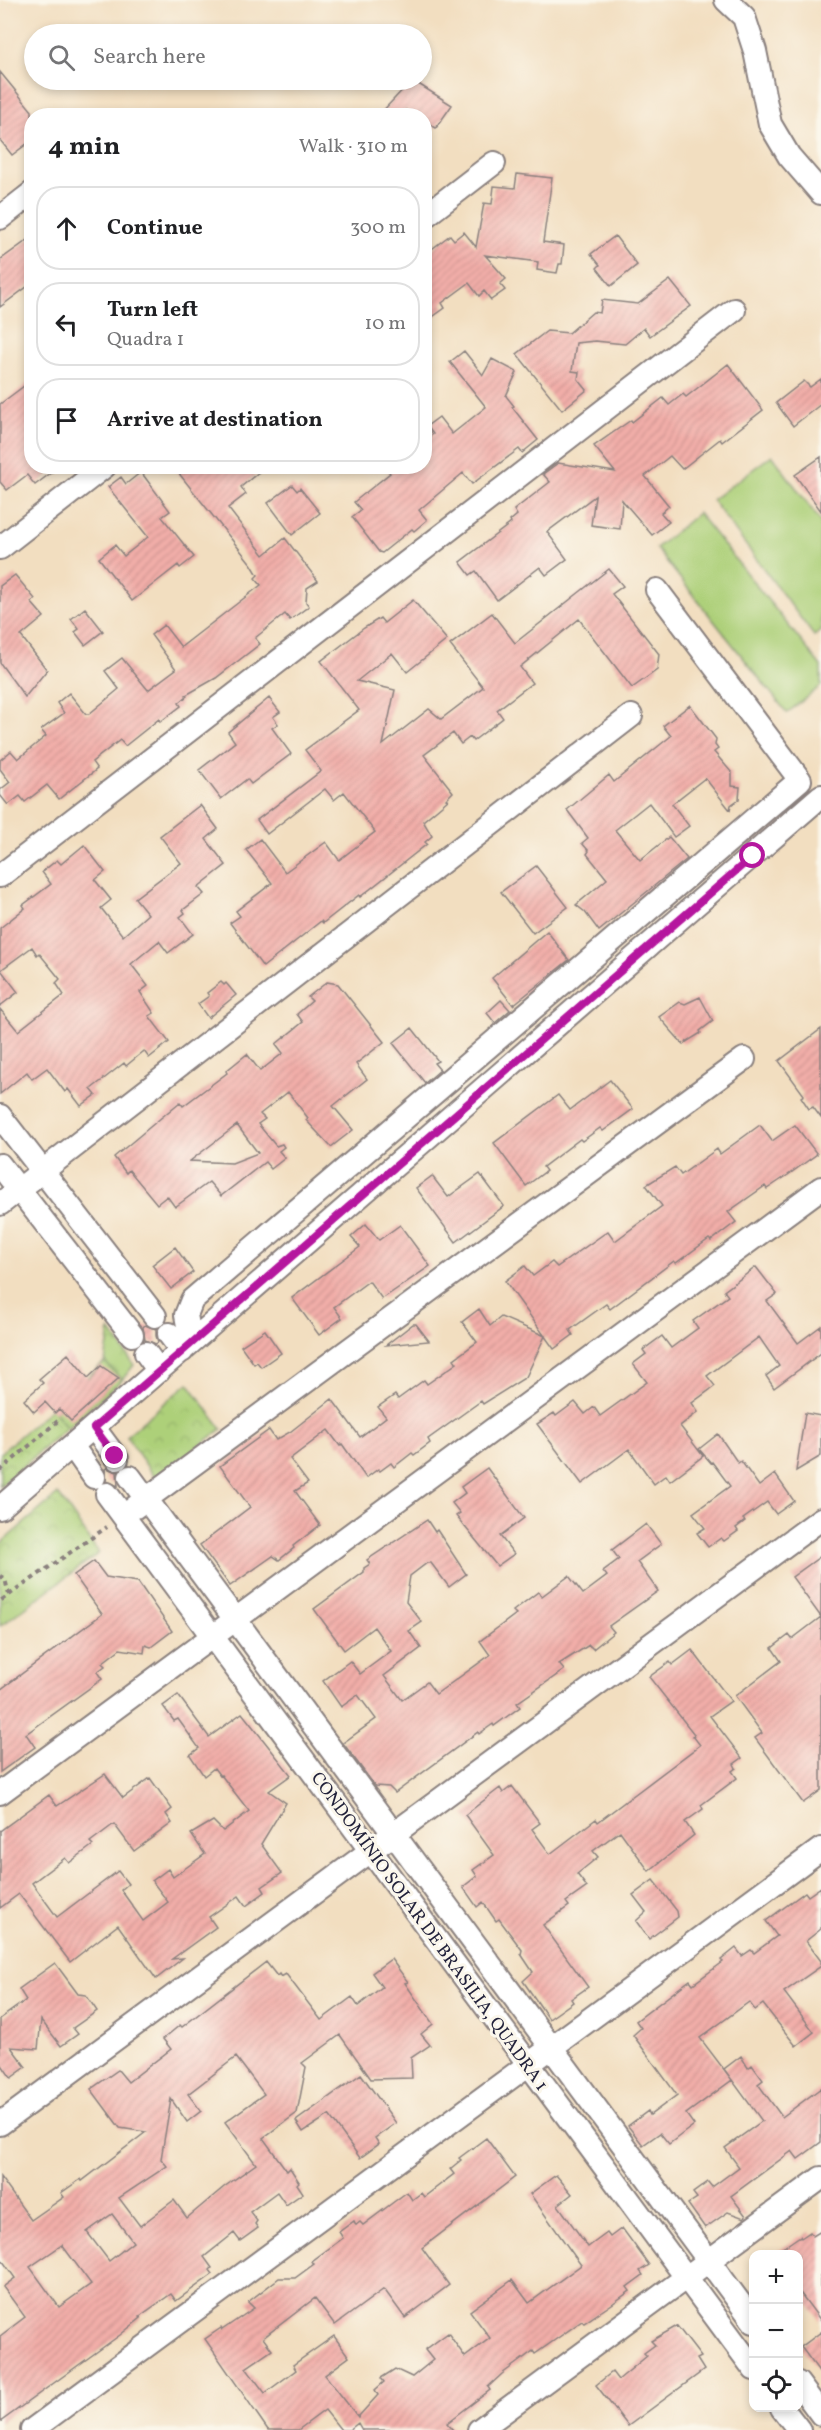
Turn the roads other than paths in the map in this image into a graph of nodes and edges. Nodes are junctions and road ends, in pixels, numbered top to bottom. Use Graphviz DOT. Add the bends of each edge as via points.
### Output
graph roads {
  1 [pos="726,0"];
  2 [pos="494,163"];
  3 [pos="821,193"];
  4 [pos="24,199"];
  5 [pos="432,211"];
  6 [pos="0,218"];
  7 [pos="734,310"];
  8 [pos="95,474"];
  9 [pos="0,548"];
  10 [pos="657,590"];
  11 [pos="631,716"];
  12 [pos="821,796"];
  13 [pos="756,820"];
  14 [pos="753,856"];
  15 [pos="0,876"];
  16 [pos="744,1059"];
  17 [pos="0,1116"];
  18 [pos="0,1165"];
  19 [pos="43,1171"];
  20 [pos="821,1188"];
  21 [pos="19,1190"];
  22 [pos="0,1204"];
  23 [pos="168,1329"];
  24 [pos="140,1345"];
  25 [pos="94,1428"];
  26 [pos="73,1447"];
  27 [pos="121,1464"];
  28 [pos="98,1482"];
  29 [pos="147,1499"];
  30 [pos="0,1508"];
  31 [pos="123,1516"];
  32 [pos="821,1519"];
  33 [pos="235,1619"];
  34 [pos="213,1636"];
  35 [pos="0,1793"];
  36 [pos="394,1834"];
  37 [pos="821,1848"];
  38 [pos="371,1851"];
  39 [pos="551,2048"];
  40 [pos="528,2064"];
  41 [pos="0,2124"];
  42 [pos="821,2178"];
  43 [pos="709,2261"];
  44 [pos="686,2277"];
  45 [pos="749,2316"];
  46 [pos="749,2364"];
  47 [pos="803,2390"];
  48 [pos="785,2412"];
  49 [pos="821,2414"];
  50 [pos="32,2430"];
  51 [pos="479,2430"];
  52 [pos="798,2430"];
  1 -- 3 [label="street" via="744,17 770,124 789,156"];
  2 -- 5 [label="street"];
  4 -- 6 [label="street"];
  7 -- 15 [label="street"];
  8 -- 9 [label="street"];
  10 -- 13 [label="street" via="800,780"];
  11 -- 19 [label="street"];
  12 -- 14 [label="street"];
  13 -- 14 [label="street"];
  13 -- 23 [label="street" via="192,1300 186,1315"];
  14 -- 23 [label="street"];
  16 -- 29 [label="street"];
  17 -- 19 [label="street"];
  18 -- 21 [label="street"];
  19 -- 21 [label="street"];
  19 -- 23 [label="street"];
  20 -- 33 [label="street"];
  21 -- 22 [label="street"];
  21 -- 24 [label="street"];
  23 -- 24 [label="street"];
  23 -- 24 [label="street"];
  24 -- 25 [label="street"];
  25 -- 26 [label="street"];
  25 -- 27 [label="street, CONDOMÍNIO SOLAR DE BRASILIA, QUADRA 1"];
  26 -- 28 [label="street, CONDOMÍNIO SOLAR DE BRASILIA, QUADRA 1"];
  26 -- 30 [label="street"];
  27 -- 28 [label="street"];
  27 -- 29 [label="street, CONDOMÍNIO SOLAR DE BRASILIA, QUADRA 1"];
  28 -- 31 [label="street, CONDOMÍNIO SOLAR DE BRASILIA, QUADRA 1"];
  29 -- 31 [label="street"];
  29 -- 33 [label="street, CONDOMÍNIO SOLAR DE BRASILIA, QUADRA 1"];
  31 -- 34 [label="street, CONDOMÍNIO SOLAR DE BRASILIA, QUADRA 1"];
  32 -- 36 [label="street"];
  33 -- 34 [label="street"];
  33 -- 36 [label="street, CONDOMÍNIO SOLAR DE BRASILIA, QUADRA 1"];
  34 -- 35 [label="street"];
  34 -- 38 [label="street, CONDOMÍNIO SOLAR DE BRASILIA, QUADRA 1"];
  36 -- 38 [label="street"];
  36 -- 39 [label="street, CONDOMÍNIO SOLAR DE BRASILIA, QUADRA 1"];
  37 -- 39 [label="street"];
  38 -- 40 [label="street, CONDOMÍNIO SOLAR DE BRASILIA, QUADRA 1"];
  38 -- 41 [label="street"];
  39 -- 40 [label="street"];
  39 -- 43 [label="street, CONDOMÍNIO SOLAR DE BRASILIA, QUADRA 1"];
  40 -- 44 [label="street, CONDOMÍNIO SOLAR DE BRASILIA, QUADRA 1"];
  40 -- 50 [label="street"];
  42 -- 43 [label="street"];
  43 -- 44 [label="street"];
  43 -- 45 [label="street, CONDOMÍNIO SOLAR DE BRASILIA, QUADRA 1"];
  44 -- 46 [label="street, CONDOMÍNIO SOLAR DE BRASILIA, QUADRA 1"];
  44 -- 51 [label="street"];
  47 -- 49 [label="street"];
  48 -- 52 [label="street"];
}
